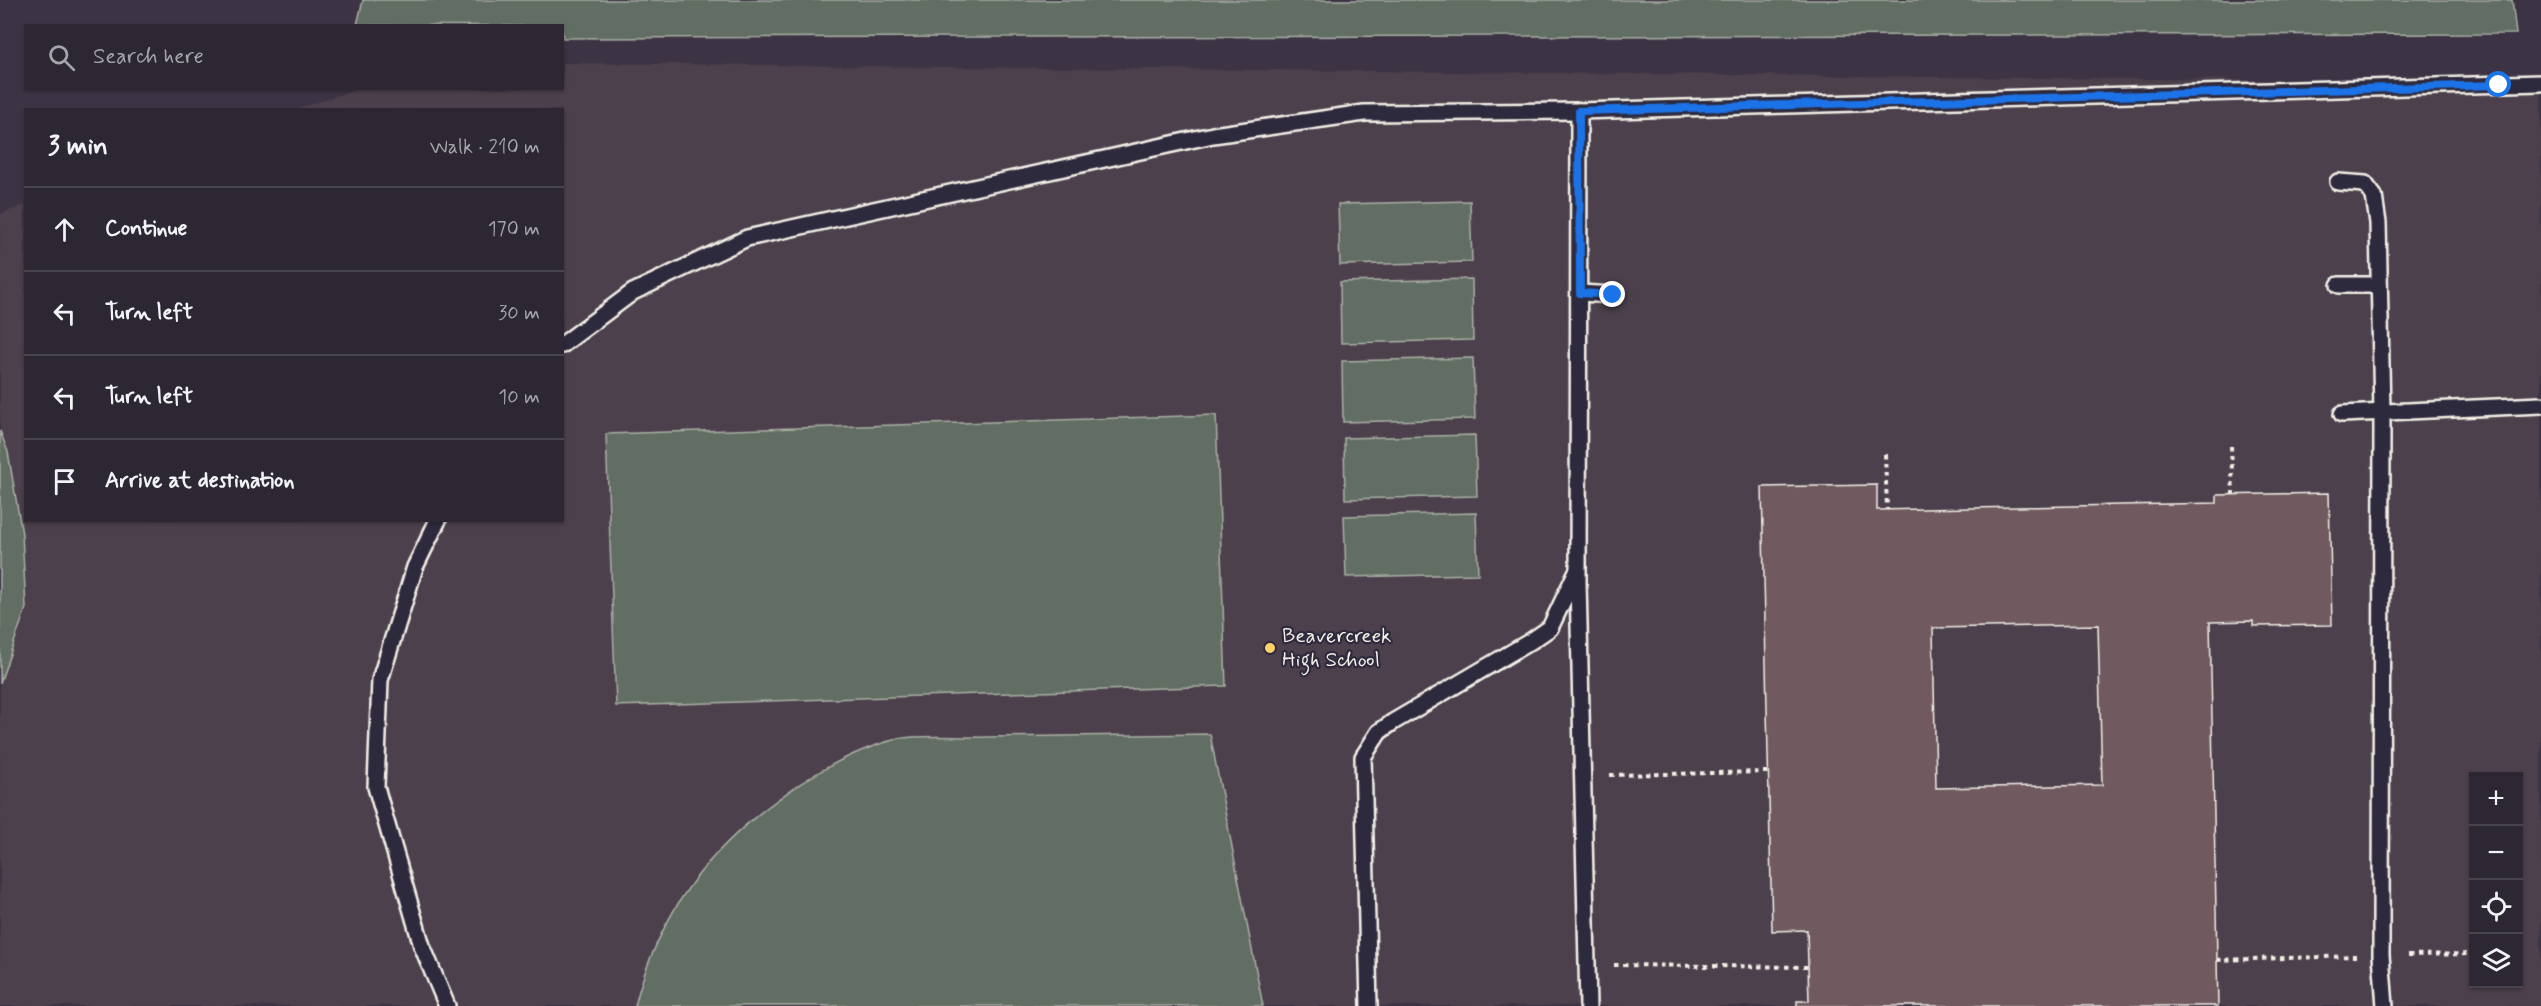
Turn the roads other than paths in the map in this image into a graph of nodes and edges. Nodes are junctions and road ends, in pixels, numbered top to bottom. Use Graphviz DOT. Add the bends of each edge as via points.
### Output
graph roads {
  1 [pos="2541,83"];
  2 [pos="1579,111"];
  3 [pos="2338,182"];
  4 [pos="2338,285"];
  5 [pos="2379,285"];
  6 [pos="1580,293"];
  7 [pos="1613,295"];
  8 [pos="564,344"];
  9 [pos="2541,405"];
  10 [pos="2382,412"];
  11 [pos="2342,414"];
  12 [pos="437,522"];
  13 [pos="1579,566"];
  14 [pos="447,1006"];
  15 [pos="1369,1006"];
  16 [pos="1588,1006"];
  17 [pos="2385,1006"];
  1 -- 2 [label="lane"];
  2 -- 6 [label="lane"];
  2 -- 8 [label="lane" via="1364,113 1213,135 747,238 633,292"];
  3 -- 5 [label="lane" via="2365,184 2374,196"];
  4 -- 5 [label="lane"];
  5 -- 10 [label="lane"];
  6 -- 7 [label="lane"];
  6 -- 13 [label="lane"];
  9 -- 10 [label="lane"];
  10 -- 11 [label="lane"];
  10 -- 17 [label="lane" via="2381,955"];
  12 -- 14 [label="lane" via="415,567 380,681 376,787 422,946"];
  13 -- 15 [label="lane" via="1550,628 1393,722 1379,732 1363,758"];
  13 -- 16 [label="lane"];
}
